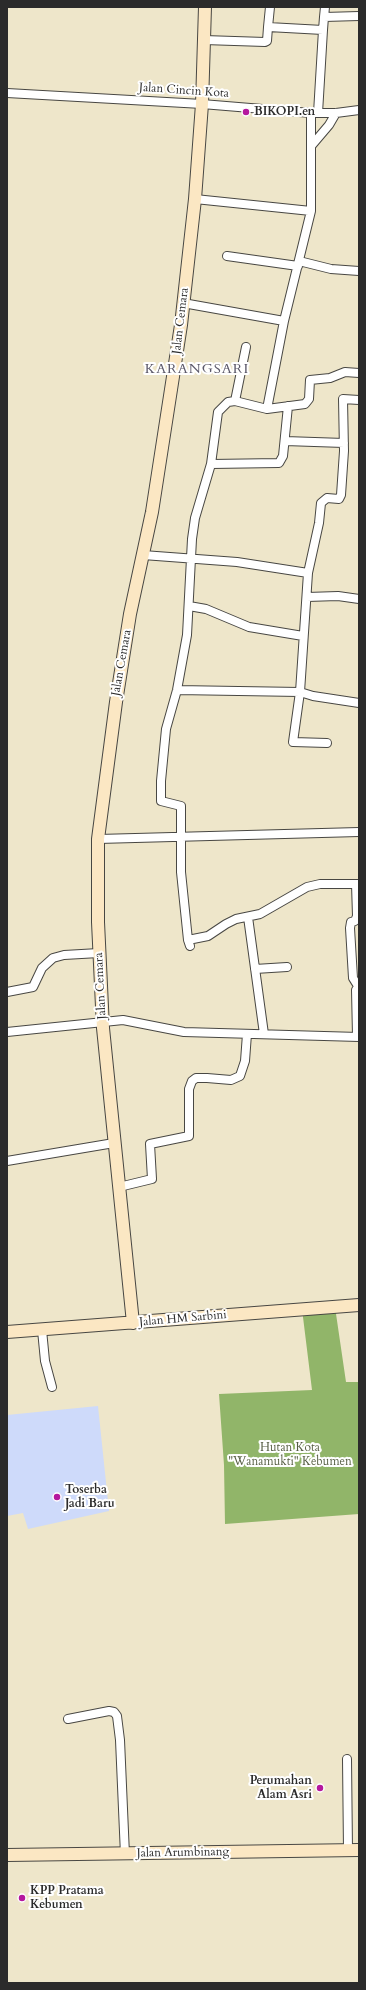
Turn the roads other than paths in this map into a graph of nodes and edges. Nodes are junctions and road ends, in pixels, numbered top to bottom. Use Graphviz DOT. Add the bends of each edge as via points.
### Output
graph roads {
  1 [pos="205,7"];
  2 [pos="270,7"];
  3 [pos="325,7"];
  4 [pos="359,16"];
  5 [pos="324,17"];
  6 [pos="268,27"];
  7 [pos="323,30"];
  8 [pos="204,40"];
  9 [pos="7,93"];
  10 [pos="202,104"];
  11 [pos="359,110"];
  12 [pos="314,113"];
  13 [pos="336,113"];
  14 [pos="312,145"];
  15 [pos="195,199"];
  16 [pos="311,211"];
  17 [pos="227,256"];
  18 [pos="299,264"];
  19 [pos="359,271"];
  20 [pos="183,303"];
  21 [pos="284,321"];
  22 [pos="246,347"];
  23 [pos="359,373"];
  24 [pos="359,400"];
  25 [pos="235,401"];
  26 [pos="288,406"];
  27 [pos="267,409"];
  28 [pos="285,441"];
  29 [pos="344,443"];
  30 [pos="211,464"];
  31 [pos="143,555"];
  32 [pos="191,557"];
  33 [pos="308,573"];
  34 [pos="307,597"];
  35 [pos="359,599"];
  36 [pos="189,606"];
  37 [pos="302,636"];
  38 [pos="177,690"];
  39 [pos="300,692"];
  40 [pos="359,703"];
  41 [pos="327,743"];
  42 [pos="359,832"];
  43 [pos="181,837"];
  44 [pos="98,839"];
  45 [pos="357,884"];
  46 [pos="248,917"];
  47 [pos="99,953"];
  48 [pos="287,967"];
  49 [pos="255,970"];
  50 [pos="359,986"];
  51 [pos="7,992"];
  52 [pos="103,1021"];
  53 [pos="7,1032"];
  54 [pos="247,1034"];
  55 [pos="264,1034"];
  56 [pos="358,1036"];
  57 [pos="114,1143"];
  58 [pos="7,1161"];
  59 [pos="119,1187"];
  60 [pos="359,1305"];
  61 [pos="133,1323"];
  62 [pos="42,1330"];
  63 [pos="7,1331"];
  64 [pos="52,1387"];
  65 [pos="68,1720"];
  66 [pos="347,1759"];
  67 [pos="7,1848"];
  68 [pos="354,1850"];
  69 [pos="125,1854"];
  70 [pos="7,1855"];
  1 -- 8 [label="street, Jalan Cemara"];
  2 -- 6 [label="street"];
  3 -- 5 [label="street"];
  4 -- 5 [label="street"];
  5 -- 7 [label="street"];
  6 -- 7 [label="street"];
  6 -- 8 [label="street" via="266,42"];
  7 -- 12 [label="street"];
  8 -- 10 [label="street, Jalan Cemara"];
  9 -- 10 [label="street, Jalan Cincin Kota"];
  10 -- 12 [label="street, Jalan Cincin Kota"];
  10 -- 15 [label="street, Jalan Cemara"];
  11 -- 13 [label="street, Jalan Cincin Kota"];
  12 -- 13 [label="street, Jalan Cincin Kota"];
  12 -- 14 [label="street"];
  13 -- 14 [label="street"];
  14 -- 16 [label="street"];
  15 -- 16 [label="street"];
  15 -- 20 [label="street, Jalan Cemara"];
  16 -- 18 [label="street"];
  17 -- 18 [label="street"];
  18 -- 19 [label="street"];
  18 -- 21 [label="street"];
  20 -- 21 [label="street"];
  20 -- 31 [label="street, Jalan Cemara" via="182,325"];
  21 -- 27 [label="street"];
  22 -- 25 [label="street"];
  23 -- 26 [label="street" via="340,373 330,378 312,378 309,382 308,402"];
  24 -- 29 [label="street" via="343,399"];
  25 -- 27 [label="street"];
  25 -- 30 [label="street" via="228,402 218,412"];
  26 -- 27 [label="street"];
  26 -- 28 [label="street"];
  28 -- 29 [label="street"];
  28 -- 30 [label="street" via="282,459 277,464"];
  29 -- 33 [label="street" via="341,495 339,499 327,498 321,504"];
  30 -- 32 [label="street" via="195,518"];
  31 -- 32 [label="street"];
  31 -- 44 [label="street, Jalan Cemara" via="116,702"];
  32 -- 33 [label="street"];
  32 -- 36 [label="street"];
  33 -- 34 [label="street"];
  34 -- 35 [label="street" via="338,596"];
  34 -- 37 [label="street"];
  36 -- 37 [label="street" via="206,609 249,627"];
  36 -- 38 [label="street" via="187,635"];
  37 -- 39 [label="street"];
  38 -- 39 [label="street"];
  38 -- 43 [label="street" via="166,729 161,801 181,806"];
  39 -- 40 [label="street"];
  39 -- 41 [label="street" via="293,742"];
  42 -- 43 [label="street"];
  43 -- 44 [label="street"];
  43 -- 46 [label="street" via="189,943 208,936 226,924"];
  44 -- 47 [label="street, Jalan Cemara"];
  45 -- 46 [label="street" via="320,884 307,887 260,914"];
  45 -- 50 [label="street" via="357,916 350,924 350,928 353,978"];
  46 -- 49 [label="street"];
  47 -- 51 [label="street" via="53,958 42,968 33,988"];
  47 -- 52 [label="street, Jalan Cemara"];
  48 -- 49 [label="street"];
  49 -- 55 [label="street"];
  50 -- 56 [label="street" via="356,990"];
  52 -- 53 [label="street"];
  52 -- 54 [label="street" via="123,1020 184,1032"];
  52 -- 57 [label="street, Jalan Cemara"];
  54 -- 55 [label="street"];
  54 -- 59 [label="street" via="245,1061 240,1076 231,1080 196,1078 192,1081 189,1089 189,1136 150,1144 152,1179"];
  55 -- 56 [label="street"];
  57 -- 58 [label="street"];
  57 -- 59 [label="street, Jalan Cemara"];
  59 -- 61 [label="street, Jalan Cemara"];
  60 -- 61 [label="street, Jalan HM Sarbini"];
  61 -- 62 [label="street, Jalan HM Sarbini"];
  62 -- 63 [label="street, Jalan HM Sarbini"];
  62 -- 64 [label="street" via="45,1361"];
  65 -- 69 [label="street" via="109,1711 117,1716"];
  66 -- 68 [label="street"];
  67 -- 70 [label="street"];
  68 -- 69 [label="street, Jalan Arumbinang"];
  69 -- 70 [label="street, Jalan Arumbinang"];
}
